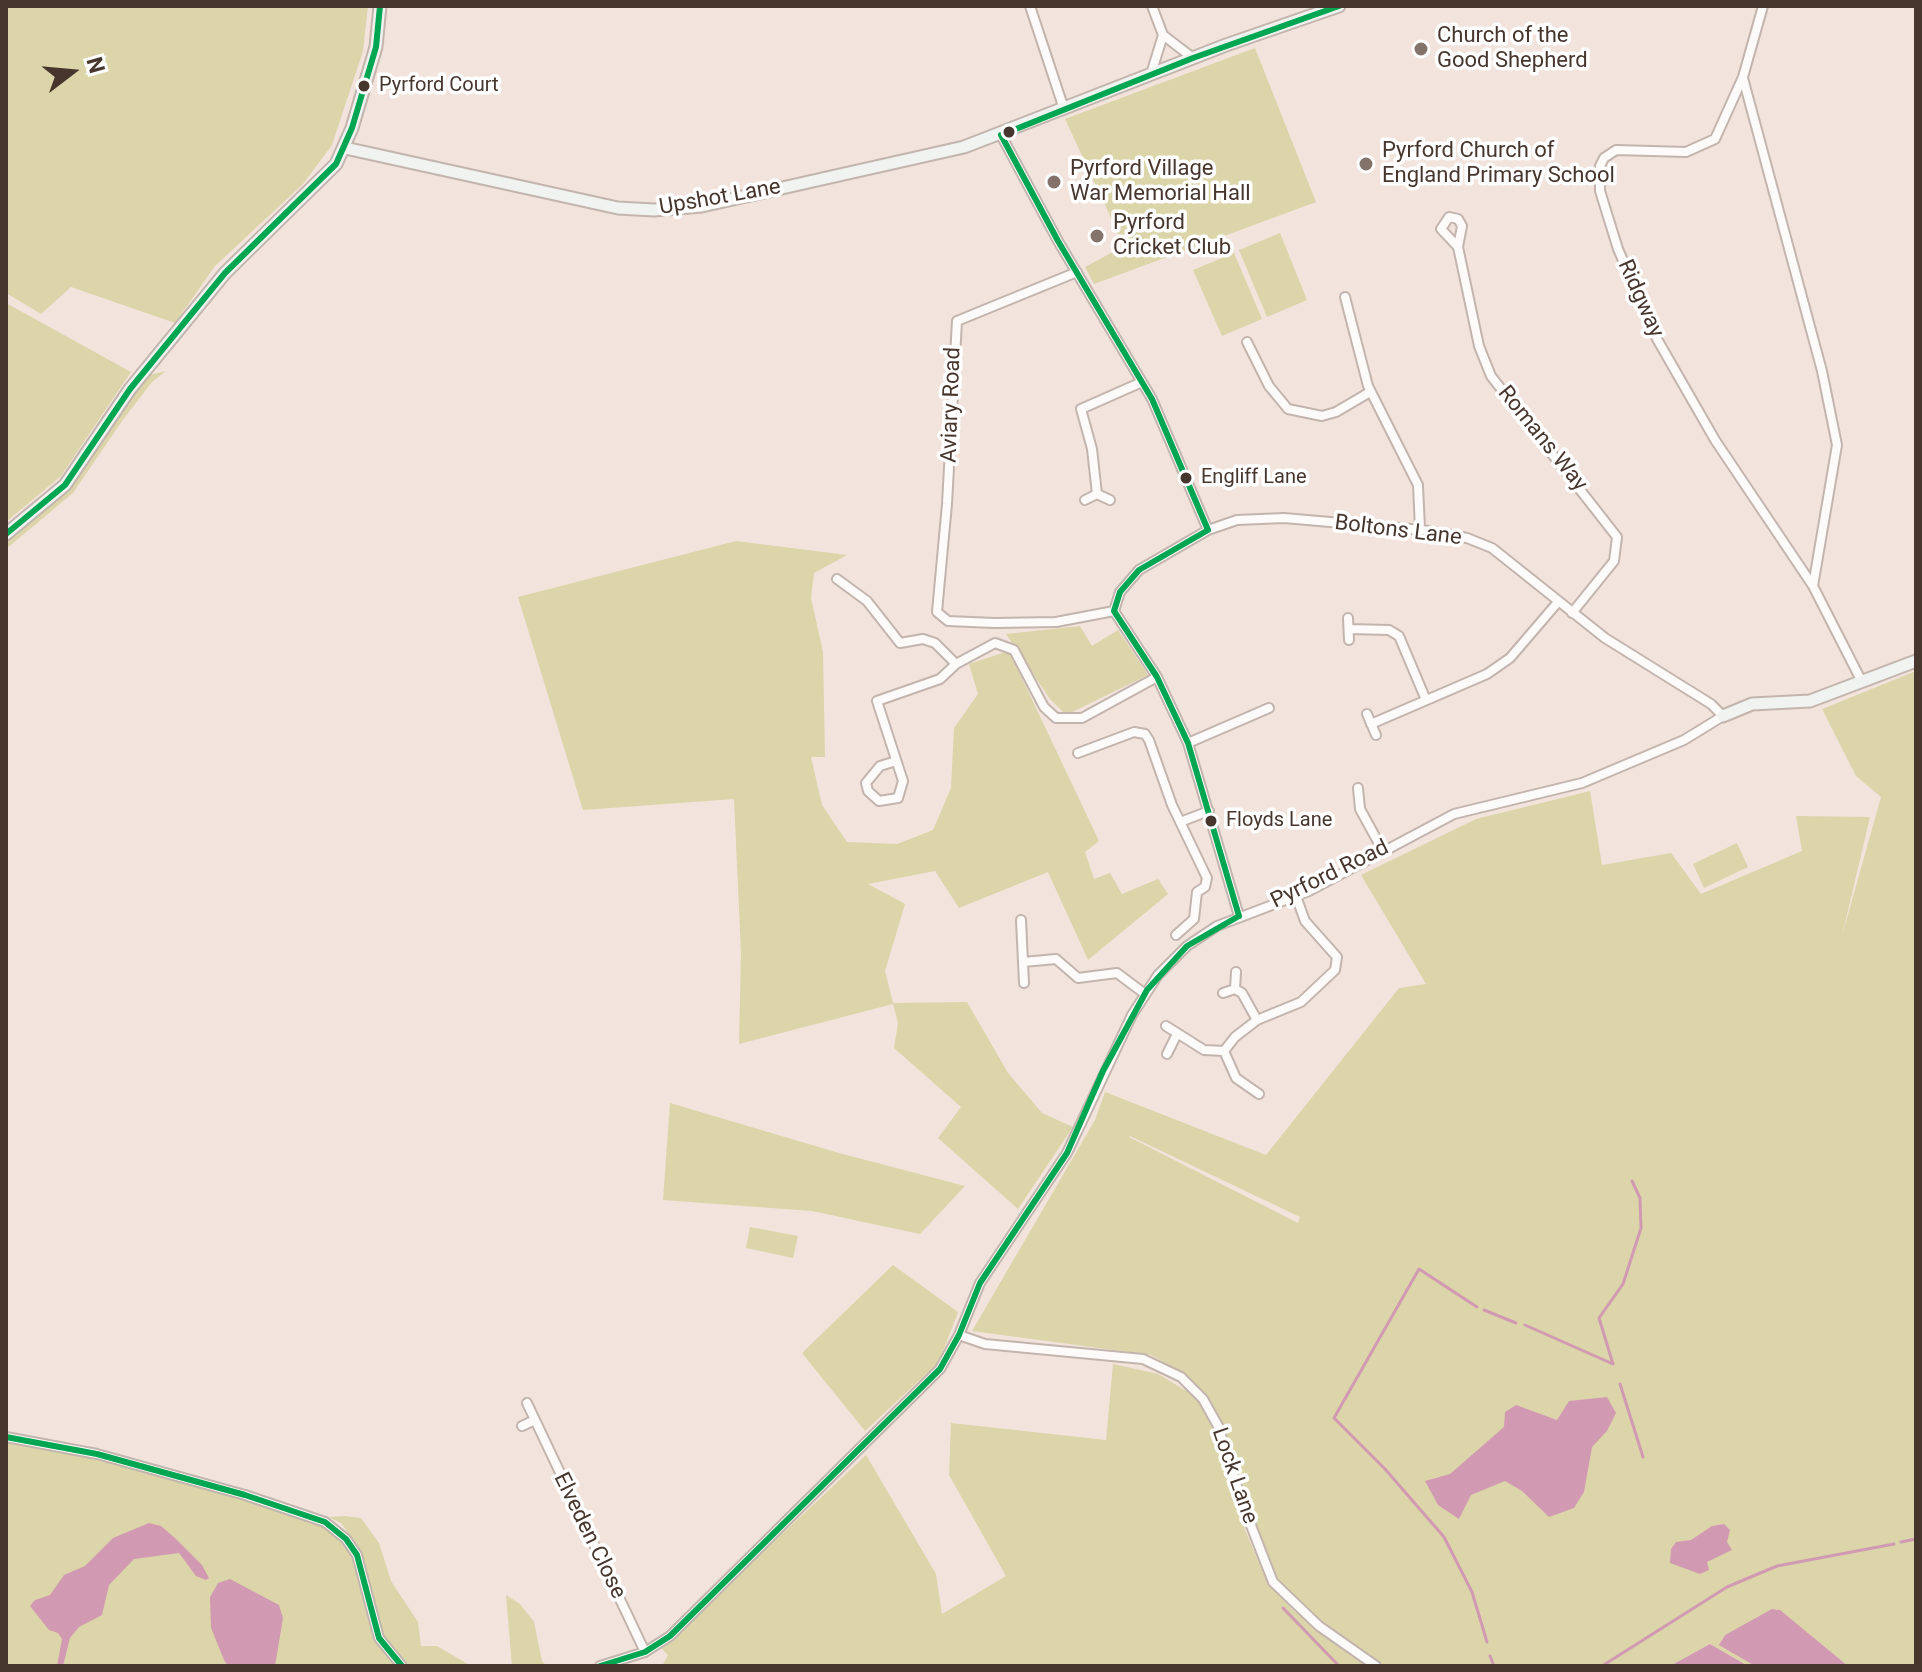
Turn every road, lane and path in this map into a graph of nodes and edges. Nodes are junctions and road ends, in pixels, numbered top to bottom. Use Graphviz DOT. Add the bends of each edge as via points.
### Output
graph roads {
  1 [pos="380,6"];
  2 [pos="1030,6"];
  3 [pos="1152,6"];
  4 [pos="1339,6"];
  5 [pos="1763,6"];
  6 [pos="1163,35"];
  7 [pos="1193,58"];
  8 [pos="1151,74"];
  9 [pos="1743,77"];
  10 [pos="1064,109"];
  11 [pos="1001,135"];
  12 [pos="345,148"];
  13 [pos="1458,247"];
  14 [pos="1077,272"];
  15 [pos="1345,297"];
  16 [pos="1247,342"];
  17 [pos="1142,382"];
  18 [pos="1370,392"];
  19 [pos="1097,494"];
  20 [pos="1085,500"];
  21 [pos="1110,500"];
  22 [pos="1420,529"];
  23 [pos="1208,530"];
  24 [pos="6,534"];
  25 [pos="837,579"];
  26 [pos="1813,586"];
  27 [pos="1558,602"];
  28 [pos="1114,611"];
  29 [pos="1572,613"];
  30 [pos="1348,618"];
  31 [pos="1349,629"];
  32 [pos="1349,640"];
  33 [pos="1916,661"];
  34 [pos="956,664"];
  35 [pos="1157,677"];
  36 [pos="1862,682"];
  37 [pos="1426,700"];
  38 [pos="1269,708"];
  39 [pos="1367,714"];
  40 [pos="1723,716"];
  41 [pos="1371,724"];
  42 [pos="1376,735"];
  43 [pos="1188,743"];
  44 [pos="1078,753"];
  45 [pos="896,761"];
  46 [pos="1358,788"];
  47 [pos="1209,811"];
  48 [pos="1180,822"];
  49 [pos="1383,851"];
  50 [pos="1296,896"];
  51 [pos="1239,916"];
  52 [pos="1021,920"];
  53 [pos="1176,935"];
  54 [pos="1023,962"];
  55 [pos="1236,972"];
  56 [pos="1024,983"];
  57 [pos="1235,989"];
  58 [pos="1223,993"];
  59 [pos="1145,994"];
  60 [pos="1257,1020"];
  61 [pos="1166,1026"];
  62 [pos="1177,1034"];
  63 [pos="1224,1051"];
  64 [pos="1167,1054"];
  65 [pos="1252,1094"];
  66 [pos="959,1335"];
  67 [pos="527,1403"];
  68 [pos="535,1420"];
  69 [pos="522,1426"];
  70 [pos="6,1437"];
  71 [pos="645,1652"];
  72 [pos="402,1666"];
  73 [pos="600,1666"];
  74 [pos="1376,1666"];
  1 -- 12 [label="main road" via="376,47"];
  2 -- 10 [label="street"];
  3 -- 6 [label="street"];
  4 -- 7 [label="main road, Upshot Lane"];
  5 -- 9 [label="street, Ridgway"];
  6 -- 7 [label="street"];
  6 -- 8 [label="street"];
  7 -- 8 [label="main road, Upshot Lane"];
  8 -- 10 [label="main road, Upshot Lane"];
  9 -- 26 [label="street" via="1819,357 1837,445"];
  9 -- 26 [label="street, Ridgway" via="1715,139 1686,152 1616,150 1600,166 1600,191 1618,249 1657,339 1722,451"];
  10 -- 11 [label="main road, Upshot Lane"];
  11 -- 12 [label="main road, Upshot Lane" via="927,157 702,206 654,210 606,206"];
  11 -- 14 [label="street"];
  12 -- 24 [label="main road" via="317,186 210,291 130,389 75,473"];
  13 -- 29 [label="street, Romans Way" via="1479,346 1491,376 1617,537 1614,561"];
  14 -- 17 [label="street"];
  14 -- 28 [label="street, Aviary Road" via="957,321 937,594 941,618 967,623 1040,623"];
  15 -- 18 [label="street" via="1352,306"];
  16 -- 18 [label="street" via="1257,351 1279,401 1299,413 1336,412"];
  17 -- 19 [label="street" via="1081,409"];
  17 -- 23 [label="street"];
  18 -- 22 [label="street" via="1418,485"];
  19 -- 20 [label="street"];
  19 -- 21 [label="street"];
  22 -- 23 [label="street, Boltons Lane" via="1263,517"];
  22 -- 27 [label="street, Boltons Lane" via="1492,548"];
  23 -- 28 [label="street, Boltons Lane" via="1139,570 1120,592"];
  25 -- 34 [label="street" via="867,601 900,643 935,643"];
  26 -- 36 [label="street, Ridgway"];
  27 -- 29 [label="street, Boltons Lane"];
  27 -- 37 [label="street" via="1510,658 1487,674"];
  28 -- 35 [label="street"];
  29 -- 40 [label="street, Boltons Lane"];
  30 -- 31 [label="street"];
  31 -- 32 [label="street"];
  31 -- 37 [label="street" via="1389,630 1399,636"];
  33 -- 36 [label="main road, Pyrford Road"];
  34 -- 35 [label="street" via="980,648 1006,644 1044,707 1067,721"];
  34 -- 45 [label="street" via="940,679 877,701"];
  35 -- 43 [label="street"];
  36 -- 40 [label="main road, Pyrford Road" via="1800,704 1752,704"];
  37 -- 41 [label="street"];
  38 -- 43 [label="street"];
  39 -- 41 [label="street"];
  40 -- 49 [label="street, Pyrford Road" via="1684,740 1602,775 1561,790 1475,807"];
  41 -- 42 [label="street"];
  43 -- 47 [label="street"];
  44 -- 48 [label="street" via="1134,732 1145,734"];
  45 -- 45 [label="street" via="880,766 866,783 879,801 889,802 902,792"];
  46 -- 49 [label="street" via="1360,809"];
  47 -- 48 [label="street"];
  47 -- 51 [label="street"];
  48 -- 53 [label="street" via="1207,881 1197,892 1194,919"];
  49 -- 50 [label="street, Pyrford Road"];
  50 -- 51 [label="street, Pyrford Road"];
  50 -- 60 [label="street" via="1305,921 1338,964 1301,1002"];
  51 -- 59 [label="street, Pyrford Road" via="1187,946"];
  52 -- 54 [label="street"];
  54 -- 56 [label="street"];
  54 -- 59 [label="street" via="1056,959 1078,978 1117,973"];
  55 -- 57 [label="street"];
  57 -- 58 [label="street"];
  57 -- 60 [label="street"];
  59 -- 66 [label="street, Pyrford Road" via="1067,1153 985,1274"];
  60 -- 63 [label="street"];
  61 -- 62 [label="street"];
  62 -- 63 [label="street" via="1204,1050"];
  62 -- 64 [label="street"];
  63 -- 65 [label="street" via="1229,1067"];
  66 -- 71 [label="street, Pyrford Road" via="934,1376 670,1636"];
  66 -- 74 [label="street, Lock Lane" via="985,1344 1143,1359 1181,1377 1203,1399 1218,1426 1273,1582 1319,1626"];
  67 -- 68 [label="street, Elveden Close"];
  68 -- 69 [label="street"];
  68 -- 71 [label="street, Elveden Close"];
  70 -- 72 [label="street" via="112,1458 325,1522 357,1555 379,1638"];
  71 -- 73 [label="street, Pyrford Road"];
}
